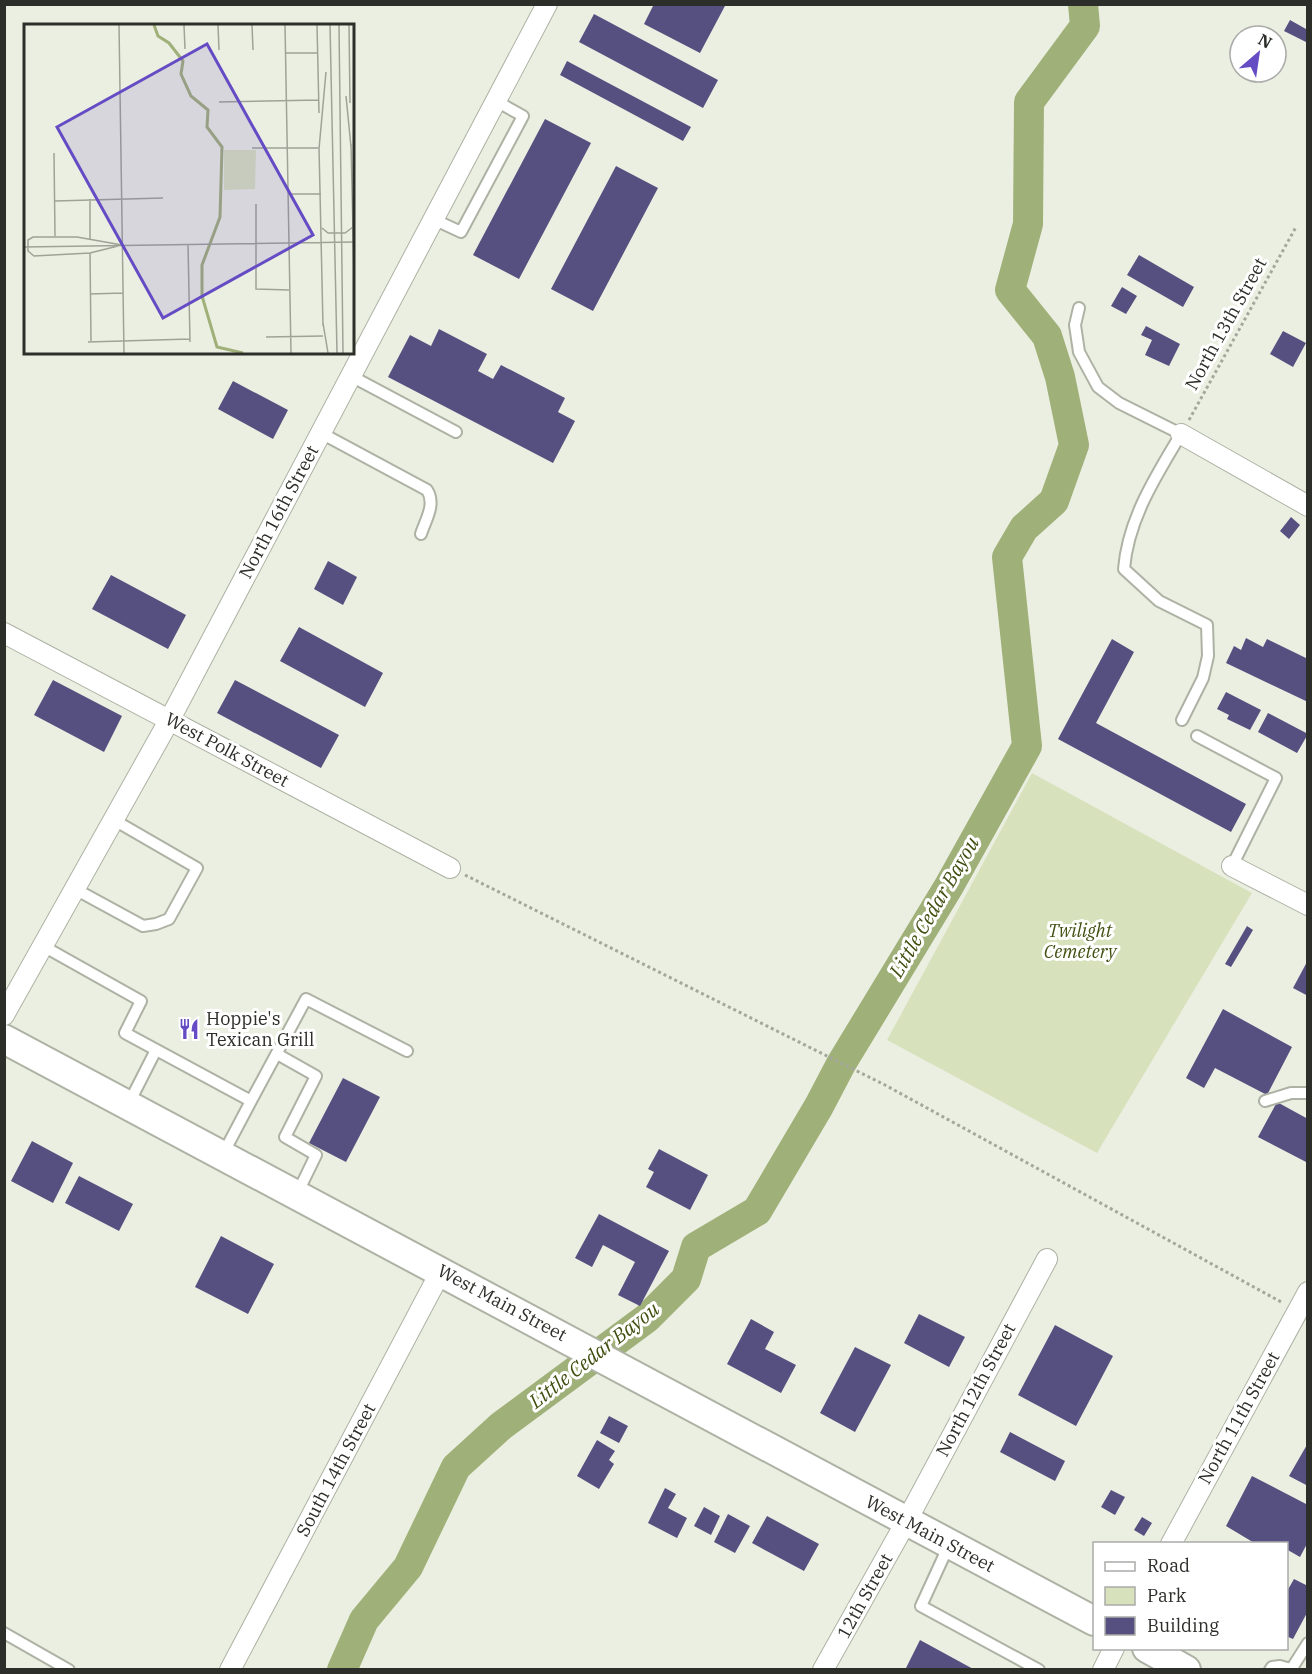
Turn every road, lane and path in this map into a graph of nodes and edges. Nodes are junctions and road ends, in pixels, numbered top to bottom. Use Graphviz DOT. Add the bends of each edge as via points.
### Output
graph roads {
  1 [pos="547,4"];
  2 [pos="496,101"];
  3 [pos="434,219"];
  4 [pos="1296,227"];
  5 [pos="1078,308"];
  6 [pos="351,376"];
  7 [pos="456,432"];
  8 [pos="321,433"];
  9 [pos="1180,434"];
  10 [pos="1308,506"];
  11 [pos="421,534"];
  12 [pos="4,633"];
  13 [pos="170,719"];
  14 [pos="1182,720"];
  15 [pos="1197,736"];
  16 [pos="114,820"];
  17 [pos="1232,866"];
  18 [pos="450,868"];
  19 [pos="75,889"];
  20 [pos="1308,905"];
  21 [pos="43,946"];
  22 [pos="4,1015"];
  23 [pos="4,1039"];
  24 [pos="156,1050"];
  25 [pos="407,1051"];
  26 [pos="277,1054"];
  27 [pos="1308,1093"];
  28 [pos="251,1101"];
  29 [pos="1265,1101"];
  30 [pos="128,1104"];
  31 [pos="222,1155"];
  32 [pos="297,1194"];
  33 [pos="1047,1258"];
  34 [pos="441,1270"];
  35 [pos="1308,1292"];
  36 [pos="1302,1314"];
  37 [pos="906,1521"];
  38 [pos="1172,1542"];
  39 [pos="949,1544"];
  40 [pos="1093,1620"];
  41 [pos="4,1633"];
  42 [pos="1308,1643"];
  43 [pos="1113,1650"];
  44 [pos="1151,1650"];
  45 [pos="1293,1669"];
  46 [pos="69,1670"];
  47 [pos="231,1670"];
  48 [pos="823,1670"];
  49 [pos="1039,1670"];
  50 [pos="1103,1670"];
  51 [pos="1186,1670"];
  52 [pos="1270,1670"];
  1 -- 2 [label="street, North 16th Street"];
  2 -- 3 [label="street, North 16th Street"];
  2 -- 3 [label="lane" via="523,116 460,232"];
  3 -- 6 [label="street, North 16th Street"];
  4 -- 9 [label="path, North 13th Street"];
  5 -- 9 [label="lane" via="1075,325 1079,352 1098,387 1119,403"];
  6 -- 7 [label="lane"];
  6 -- 8 [label="street, North 16th Street"];
  8 -- 11 [label="lane" via="427,490 432,497"];
  8 -- 13 [label="street, North 16th Street"];
  9 -- 10 [label="street"];
  9 -- 14 [label="lane" via="1143,500 1126,549 1124,569 1159,601 1207,625 1208,656 1203,678"];
  12 -- 13 [label="street, West Polk Street"];
  13 -- 16 [label="street, North 16th Street"];
  13 -- 18 [label="street, West Polk Street"];
  15 -- 17 [label="lane" via="1276,778"];
  16 -- 19 [label="street, North 16th Street"];
  16 -- 19 [label="lane" via="197,868 169,919 143,926"];
  17 -- 20 [label="street"];
  18 -- 36 [label="path" via="885,1085"];
  19 -- 21 [label="street, North 16th Street"];
  21 -- 22 [label="street, North 16th Street"];
  21 -- 24 [label="lane" via="141,1000 125,1033"];
  23 -- 30 [label="main road, West Main Street"];
  24 -- 28 [label="lane"];
  24 -- 30 [label="lane"];
  25 -- 26 [label="lane" via="306,999"];
  26 -- 28 [label="lane"];
  26 -- 32 [label="lane" via="316,1076 285,1137 316,1155"];
  27 -- 29 [label="lane" via="1291,1093"];
  28 -- 31 [label="lane"];
  30 -- 31 [label="main road, West Main Street"];
  31 -- 32 [label="main road, West Main Street"];
  32 -- 34 [label="main road, West Main Street"];
  33 -- 37 [label="street, North 12th Street"];
  34 -- 37 [label="main road, West Main Street"];
  34 -- 47 [label="street, South 14th Street"];
  35 -- 36 [label="street, North 11th Street"];
  36 -- 38 [label="street, North 11th Street"];
  37 -- 39 [label="main road, West Main Street"];
  37 -- 48 [label="street, 12th Street"];
  39 -- 40 [label="main road, West Main Street"];
  39 -- 49 [label="lane" via="921,1606"];
  41 -- 46 [label="lane"];
  42 -- 45 [label="lane"];
  43 -- 50 [label="street"];
  44 -- 51 [label="main road"];
  45 -- 52 [label="lane" via="1280,1665"];
}
